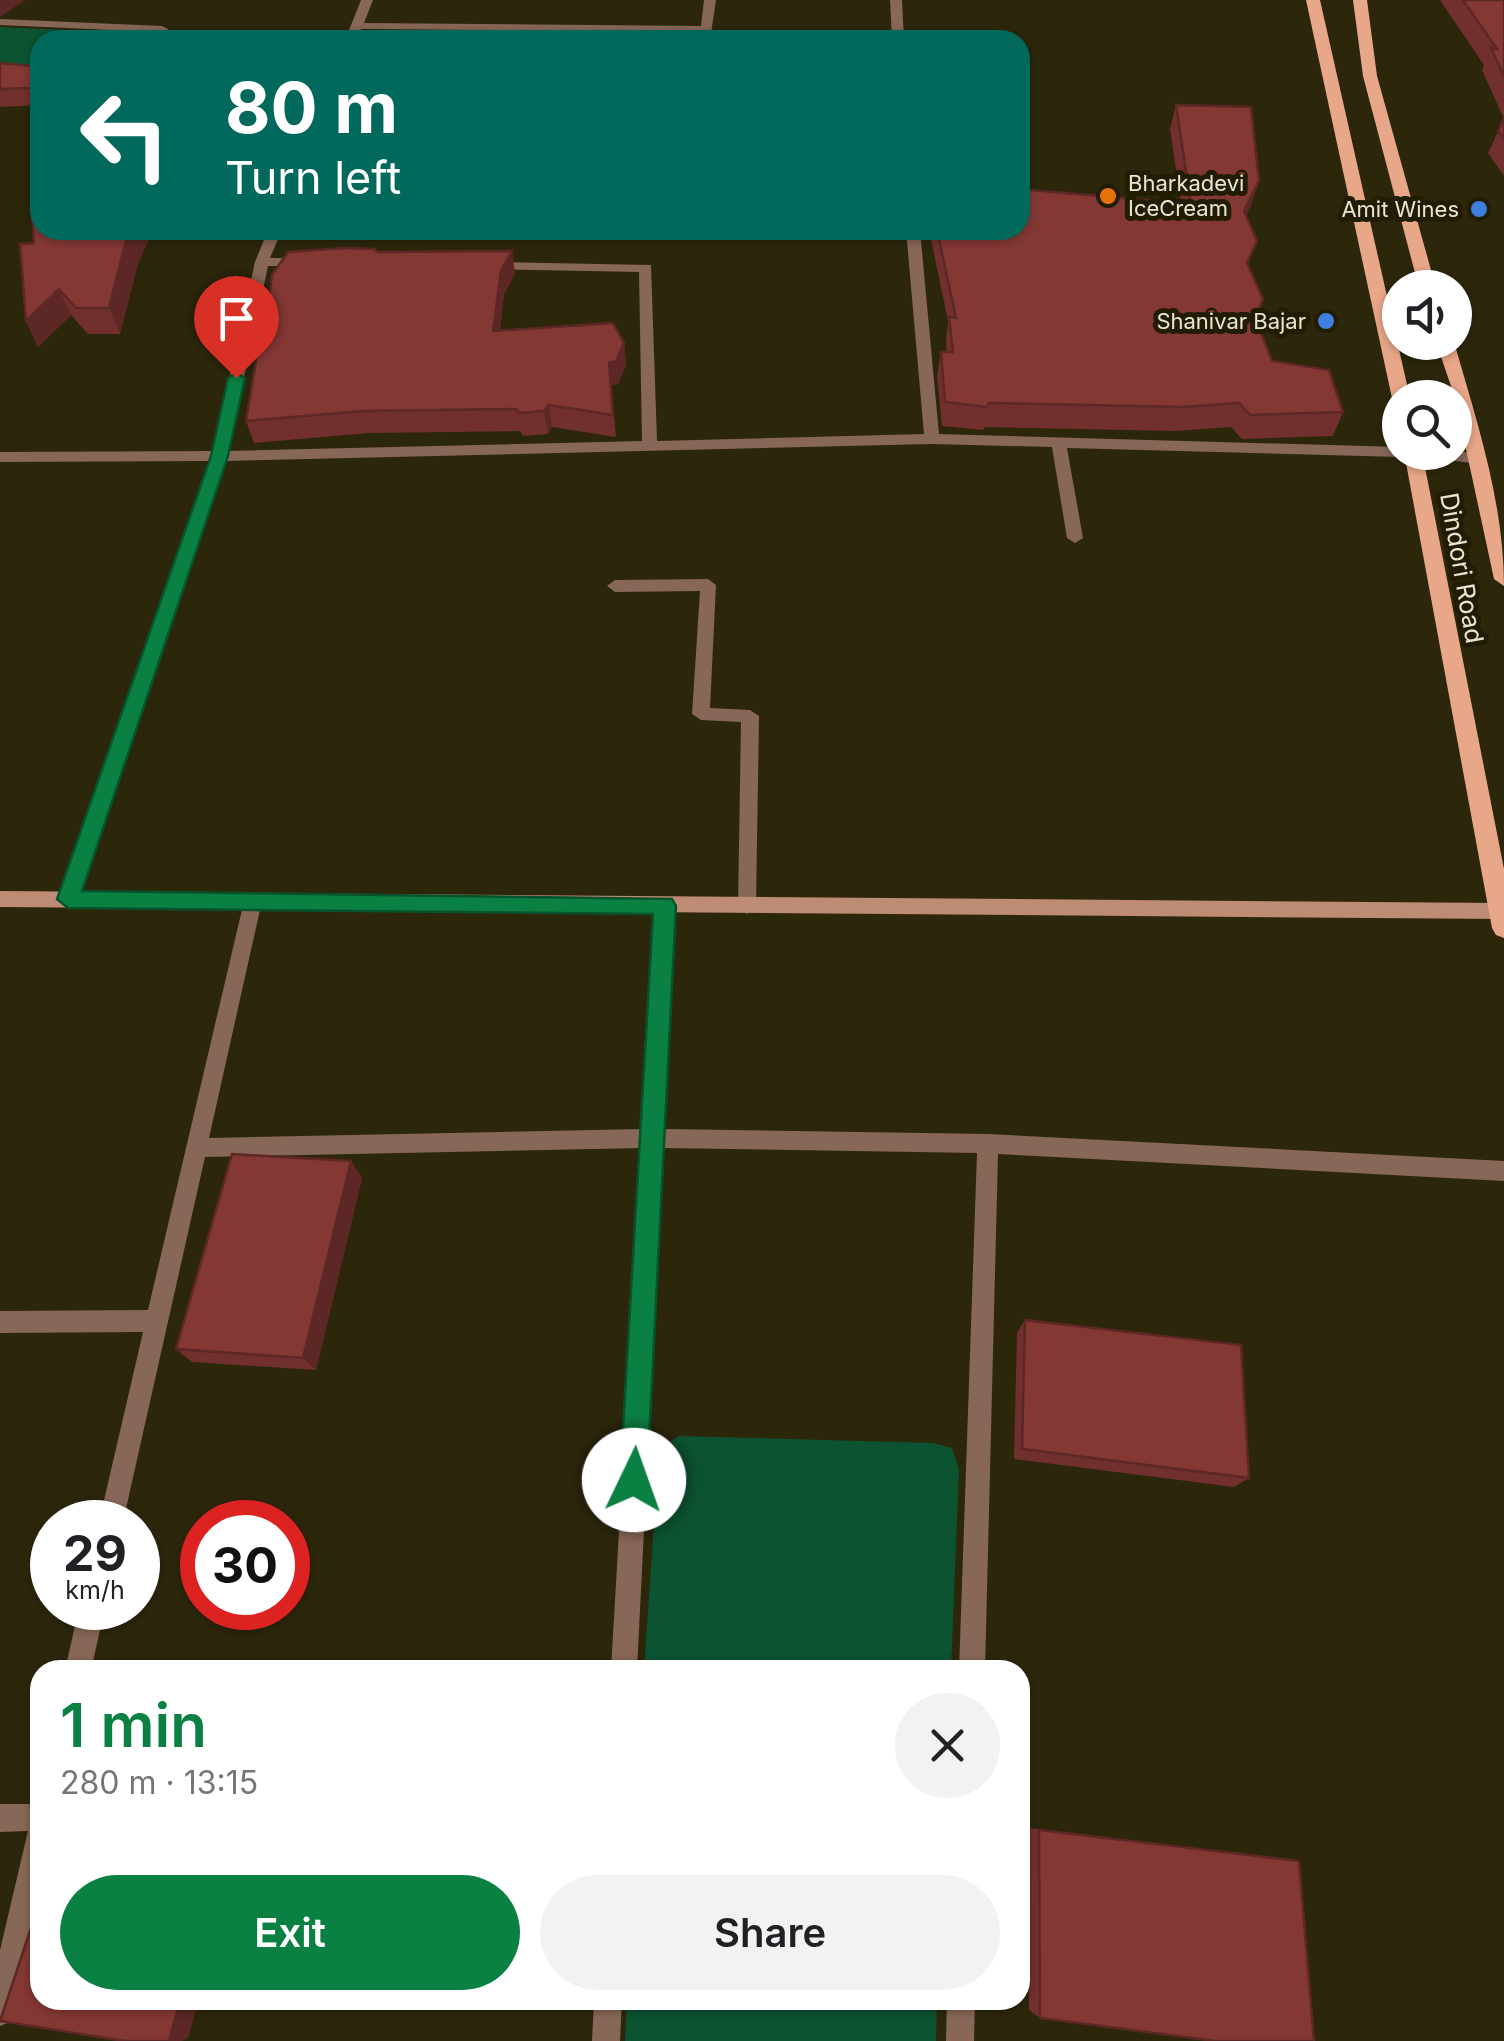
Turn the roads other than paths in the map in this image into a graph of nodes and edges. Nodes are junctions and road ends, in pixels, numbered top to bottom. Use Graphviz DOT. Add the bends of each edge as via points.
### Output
graph roads {
  1 [pos="367,0"];
  2 [pos="710,0"];
  3 [pos="896,0"];
  4 [pos="1313,0"];
  5 [pos="1360,0"];
  6 [pos="0,22"];
  7 [pos="356,26"];
  8 [pos="162,30"];
  9 [pos="355,30"];
  10 [pos="511,30"];
  11 [pos="706,30"];
  12 [pos="898,30"];
  13 [pos="271,240"];
  14 [pos="914,240"];
  15 [pos="262,262"];
  16 [pos="320,262"];
  17 [pos="473,265"];
  18 [pos="1423,270"];
  19 [pos="1450,360"];
  20 [pos="1397,380"];
  21 [pos="932,439"];
  22 [pos="1059,442"];
  23 [pos="650,446"];
  24 [pos="1382,451"];
  25 [pos="220,456"];
  26 [pos="0,457"];
  27 [pos="1474,458"];
  28 [pos="1418,470"];
  29 [pos="1075,538"];
  30 [pos="1504,580"];
  31 [pos="615,586"];
  32 [pos="0,898"];
  33 [pos="68,899"];
  34 [pos="253,901"];
  35 [pos="665,906"];
  36 [pos="747,906"];
  37 [pos="1503,917"];
  38 [pos="650,1138"];
  39 [pos="988,1144"];
  40 [pos="197,1148"];
  41 [pos="1504,1171"];
  42 [pos="157,1320"];
  43 [pos="0,1322"];
  44 [pos="116,1500"];
  45 [pos="87,1630"];
  46 [pos="80,1660"];
  47 [pos="624,1660"];
  48 [pos="972,1660"];
  49 [pos="30,1817"];
  50 [pos="0,1818"];
  51 [pos="30,1879"];
  52 [pos="608,2010"];
  53 [pos="962,2010"];
  54 [pos="0,2012"];
  55 [pos="606,2041"];
  56 [pos="960,2041"];
  1 -- 7 [label="street"];
  2 -- 11 [label="street"];
  3 -- 12 [label="street"];
  4 -- 20 [label="main road"];
  5 -- 18 [label="main road" via="1370,76"];
  6 -- 8 [label="street"];
  7 -- 9 [label="street"];
  7 -- 10 [label="street"];
  13 -- 15 [label="street"];
  14 -- 21 [label="street"];
  15 -- 16 [label="street"];
  15 -- 25 [label="street"];
  17 -- 23 [label="street" via="646,268"];
  19 -- 27 [label="main road, Dindori Road"];
  21 -- 22 [label="street"];
  21 -- 23 [label="street"];
  22 -- 24 [label="street"];
  22 -- 29 [label="street"];
  23 -- 25 [label="street"];
  25 -- 26 [label="street"];
  25 -- 33 [label="street"];
  27 -- 30 [label="main road, Dindori Road"];
  28 -- 37 [label="main road, Dindori Road"];
  31 -- 36 [label="street" via="708,585 701,714 750,716"];
  32 -- 33 [label="street"];
  33 -- 34 [label="street"];
  34 -- 35 [label="street"];
  34 -- 40 [label="street"];
  35 -- 36 [label="street"];
  35 -- 38 [label="street"];
  36 -- 37 [label="street"];
  38 -- 39 [label="street"];
  38 -- 40 [label="street"];
  38 -- 47 [label="street"];
  39 -- 41 [label="street"];
  39 -- 48 [label="street"];
  40 -- 42 [label="street"];
  42 -- 43 [label="street"];
  42 -- 44 [label="street"];
  45 -- 46 [label="street"];
  49 -- 50 [label="street"];
  51 -- 54 [label="street"];
  52 -- 55 [label="street"];
  53 -- 56 [label="street"];
}
